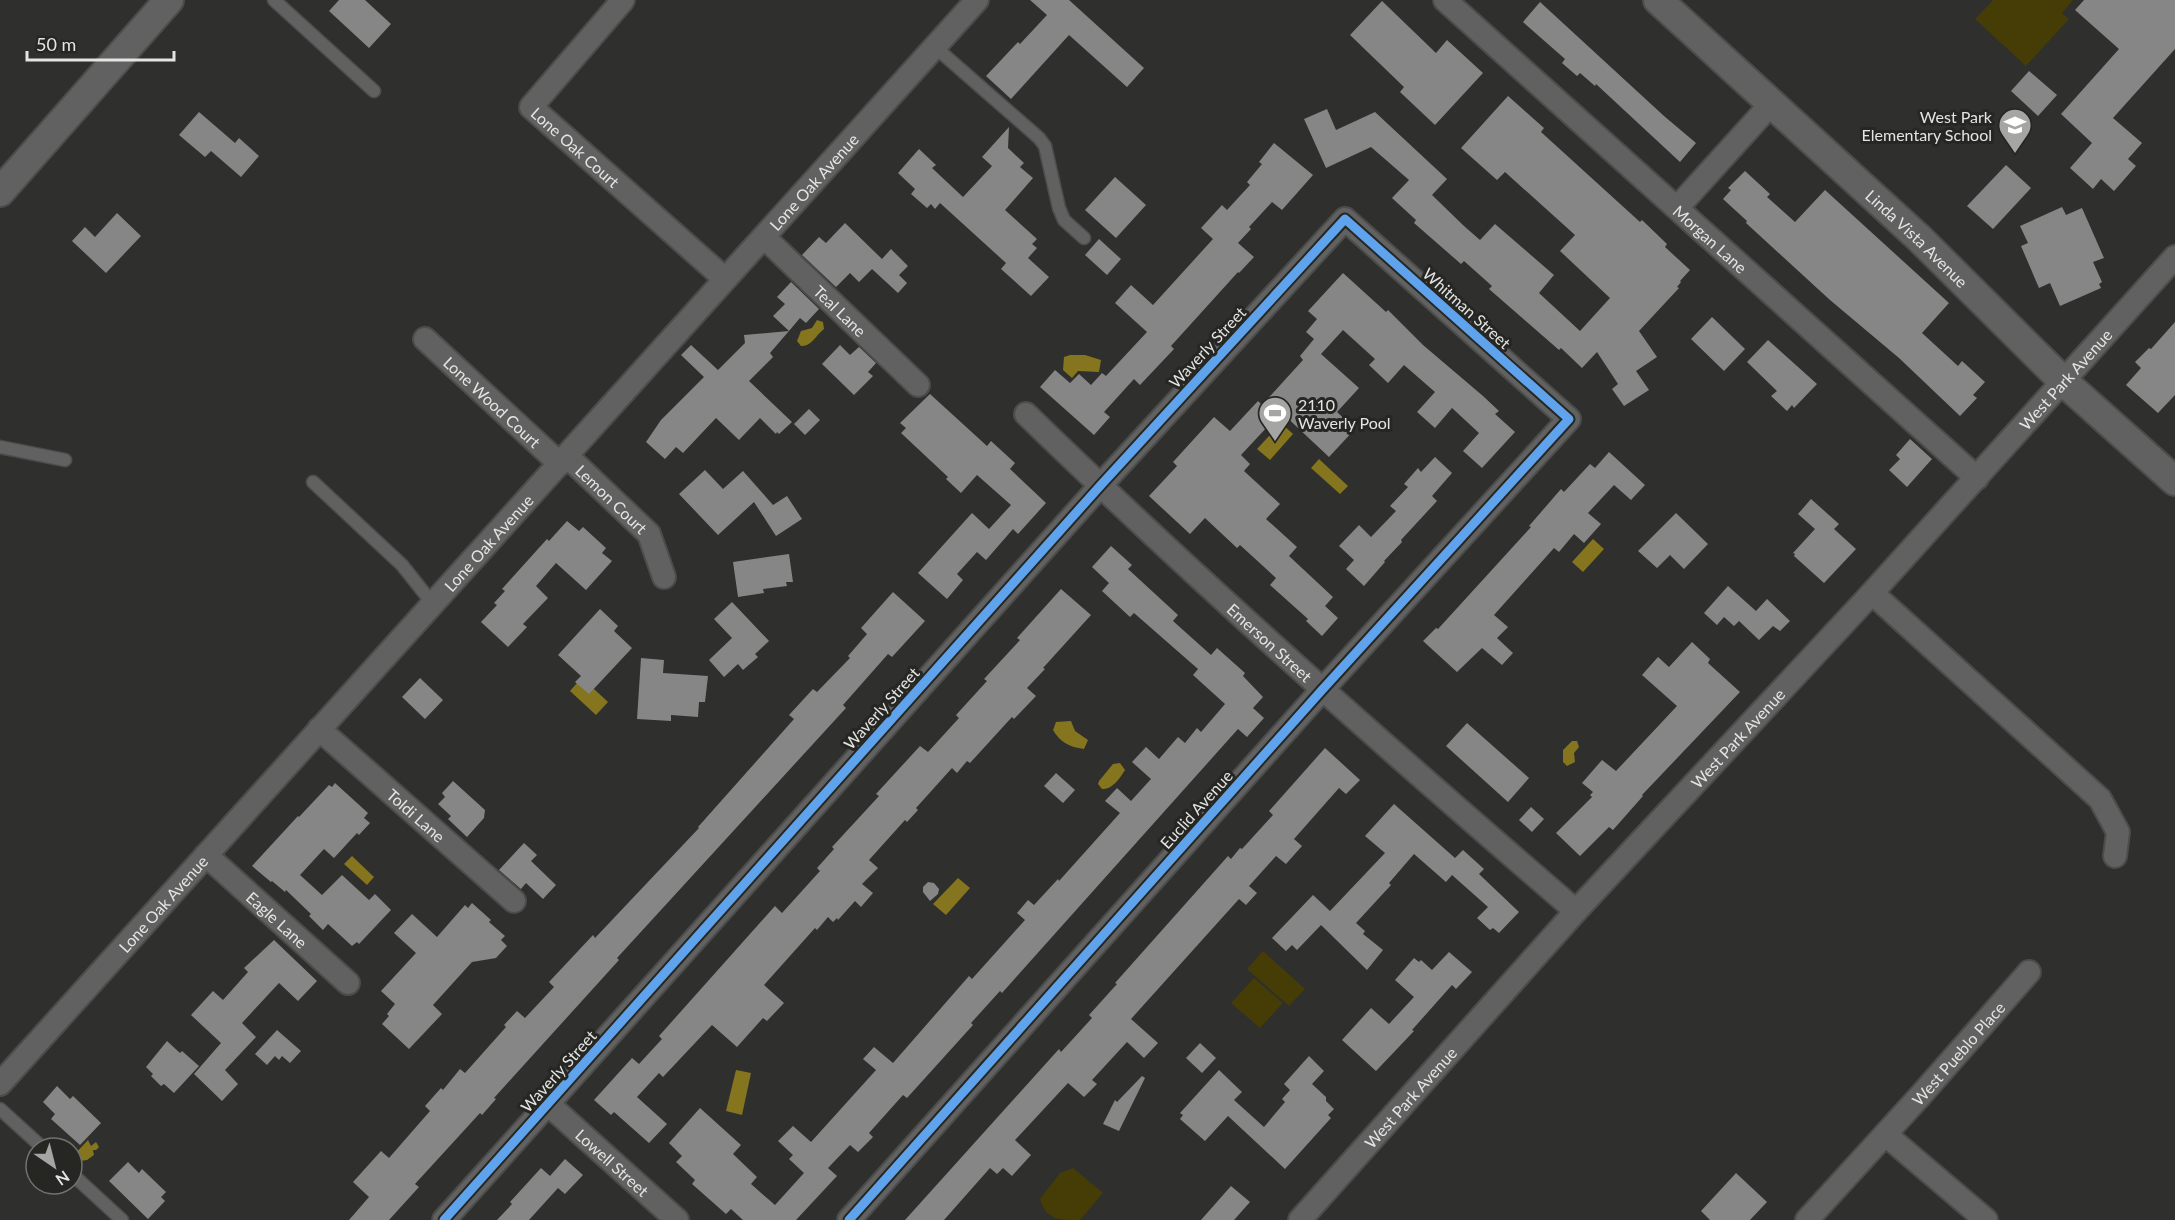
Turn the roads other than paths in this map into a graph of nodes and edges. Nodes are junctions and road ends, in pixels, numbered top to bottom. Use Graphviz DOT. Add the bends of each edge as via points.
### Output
graph roads {
  1 [pos="169,0"];
  2 [pos="274,0"];
  3 [pos="623,0"];
  4 [pos="977,0"];
  5 [pos="1445,0"];
  6 [pos="1658,0"];
  7 [pos="935,47"];
  8 [pos="374,91"];
  9 [pos="1772,103"];
  10 [pos="0,192"];
  11 [pos="1677,208"];
  12 [pos="1345,219"];
  13 [pos="764,237"];
  14 [pos="1084,238"];
  15 [pos="2175,257"];
  16 [pos="725,279"];
  17 [pos="424,339"];
  18 [pos="2064,382"];
  19 [pos="918,385"];
  20 [pos="1026,414"];
  21 [pos="1569,419"];
  22 [pos="0,447"];
  23 [pos="65,460"];
  24 [pos="564,460"];
  25 [pos="1977,478"];
  26 [pos="2175,481"];
  27 [pos="313,482"];
  28 [pos="1100,486"];
  29 [pos="664,577"];
  30 [pos="1872,593"];
  31 [pos="433,604"];
  32 [pos="1322,690"];
  33 [pos="320,729"];
  34 [pos="206,855"];
  35 [pos="2115,856"];
  36 [pos="514,901"];
  37 [pos="1576,911"];
  38 [pos="2029,972"];
  39 [pos="348,983"];
  40 [pos="0,1084"];
  41 [pos="548,1104"];
  42 [pos="0,1109"];
  43 [pos="1886,1135"];
  44 [pos="30,1136"];
  45 [pos="84,1185"];
  46 [pos="122,1220"];
  47 [pos="444,1220"];
  48 [pos="677,1220"];
  49 [pos="849,1220"];
  50 [pos="1300,1220"];
  51 [pos="1807,1220"];
  52 [pos="1986,1220"];
  1 -- 10 [label="street"];
  2 -- 8 [label="lane"];
  3 -- 16 [label="street, Lone Oak Court" via="531,106"];
  4 -- 7 [label="street, Lone Oak Avenue"];
  5 -- 11 [label="street, Morgan Lane"];
  6 -- 9 [label="street, Linda Vista Avenue"];
  7 -- 13 [label="street, Lone Oak Avenue"];
  7 -- 14 [label="lane" via="1039,138 1045,146 1064,220"];
  9 -- 11 [label="street"];
  9 -- 18 [label="street, Linda Vista Avenue" via="1919,238"];
  11 -- 25 [label="street, Morgan Lane"];
  12 -- 21 [label="street, Whitman Street"];
  12 -- 28 [label="street, Waverly Street"];
  13 -- 16 [label="street, Lone Oak Avenue"];
  13 -- 19 [label="street, Teal Lane"];
  15 -- 18 [label="street, West Park Avenue"];
  16 -- 24 [label="street, Lone Oak Avenue"];
  17 -- 24 [label="street, Lone Wood Court"];
  18 -- 25 [label="street, West Park Avenue"];
  18 -- 26 [label="street, Linda Vista Avenue"];
  20 -- 28 [label="street, Emerson Street"];
  21 -- 32 [label="street, Euclid Avenue"];
  22 -- 23 [label="lane"];
  24 -- 29 [label="street, Lemon Court" via="649,534"];
  24 -- 31 [label="street, Lone Oak Avenue"];
  25 -- 30 [label="street, West Park Avenue"];
  27 -- 31 [label="lane" via="402,565"];
  28 -- 32 [label="street, Emerson Street"];
  28 -- 41 [label="street, Waverly Street"];
  30 -- 35 [label="street" via="2100,800 2118,832"];
  30 -- 37 [label="street, West Park Avenue"];
  31 -- 33 [label="street, Lone Oak Avenue"];
  32 -- 37 [label="street, Emerson Street"];
  32 -- 49 [label="street, Euclid Avenue"];
  33 -- 34 [label="street, Lone Oak Avenue"];
  33 -- 36 [label="street, Toldi Lane"];
  34 -- 39 [label="street, Eagle Lane"];
  34 -- 40 [label="street, Lone Oak Avenue"];
  37 -- 50 [label="street, West Park Avenue"];
  38 -- 43 [label="street, West Pueblo Place"];
  41 -- 47 [label="street, Waverly Street"];
  41 -- 48 [label="street, Lowell Street"];
  42 -- 44 [label="lane"];
  43 -- 51 [label="street, West Pueblo Place"];
  43 -- 52 [label="street"];
  45 -- 46 [label="lane"];
}
